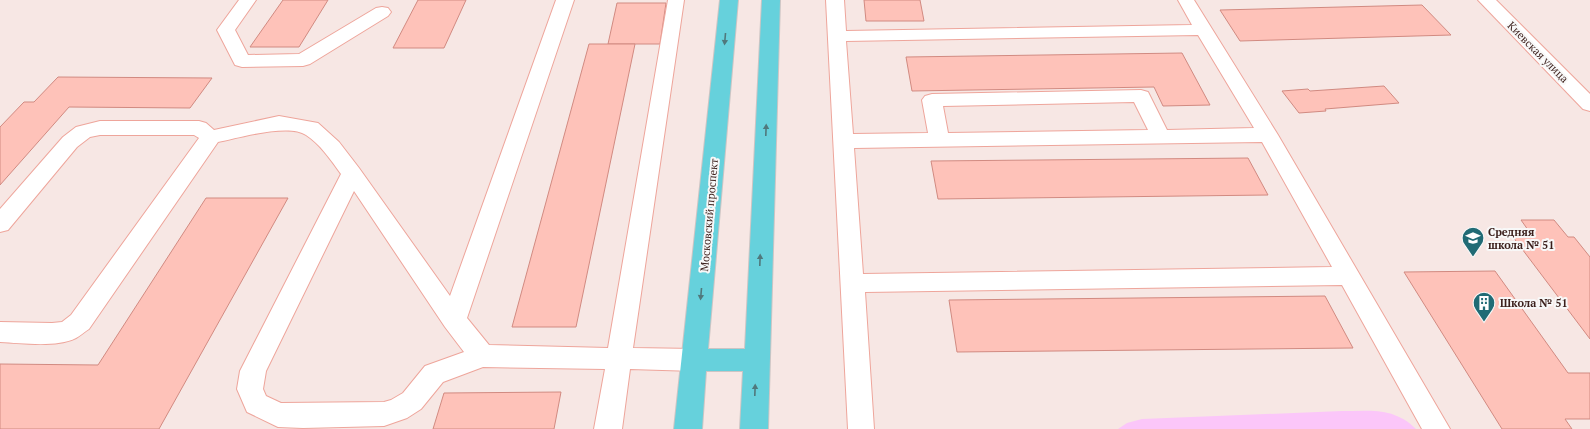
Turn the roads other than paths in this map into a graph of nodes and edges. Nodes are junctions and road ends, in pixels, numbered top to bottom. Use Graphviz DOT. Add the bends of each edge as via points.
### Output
graph roads {
  1 [pos="248,0"];
  2 [pos="565,0"];
  3 [pos="676,0"];
  4 [pos="729,0"];
  5 [pos="771,0"];
  6 [pos="835,0"];
  7 [pos="1186,0"];
  8 [pos="1486,0"];
  9 [pos="382,12"];
  10 [pos="1204,30"];
  11 [pos="837,36"];
  12 [pos="1590,105"];
  13 [pos="1268,135"];
  14 [pos="211,137"];
  15 [pos="1161,137"];
  16 [pos="939,140"];
  17 [pos="844,141"];
  18 [pos="352,173"];
  19 [pos="0,224"];
  20 [pos="1349,276"];
  21 [pos="852,283"];
  22 [pos="454,320"];
  23 [pos="0,332"];
  24 [pos="482,356"];
  25 [pos="619,360"];
  26 [pos="695,360"];
  27 [pos="756,360"];
  28 [pos="608,429"];
  29 [pos="688,429"];
  30 [pos="754,429"];
  31 [pos="861,429"];
  32 [pos="1436,429"];
  1 -- 9 [label="street" via="226,30 242,61 303,60"];
  2 -- 22 [label="street"];
  3 -- 25 [label="street"];
  4 -- 26 [label="main road, Московский проспект, one-way"];
  27 -- 5 [label="main road, one-way"];
  6 -- 11 [label="street"];
  7 -- 10 [label="street"];
  8 -- 12 [label="street, Киевская улица"];
  10 -- 11 [label="street"];
  10 -- 13 [label="street"];
  11 -- 17 [label="street"];
  13 -- 15 [label="street"];
  13 -- 20 [label="street"];
  14 -- 18 [label="street" via="279,123 311,128 332,147"];
  14 -- 19 [label="street" via="199,128 100,128 83,132 70,142"];
  14 -- 23 [label="street" via="80,322 67,331 52,333"];
  15 -- 16 [label="street"];
  15 -- 16 [label="street" via="1141,96 932,100"];
  16 -- 17 [label="street"];
  17 -- 21 [label="street"];
  18 -- 22 [label="street"];
  18 -- 24 [label="street" via="253,372 250,389 256,404 278,415 384,414 398,410 412,401 434,374"];
  20 -- 21 [label="street"];
  20 -- 32 [label="street"];
  21 -- 31 [label="street"];
  22 -- 24 [label="street"];
  24 -- 25 [label="street"];
  25 -- 26 [label="street"];
  25 -- 28 [label="street"];
  26 -- 27 [label="main road"];
  26 -- 29 [label="main road, Московский проспект"];
  30 -- 27 [label="main road, one-way"];
}
